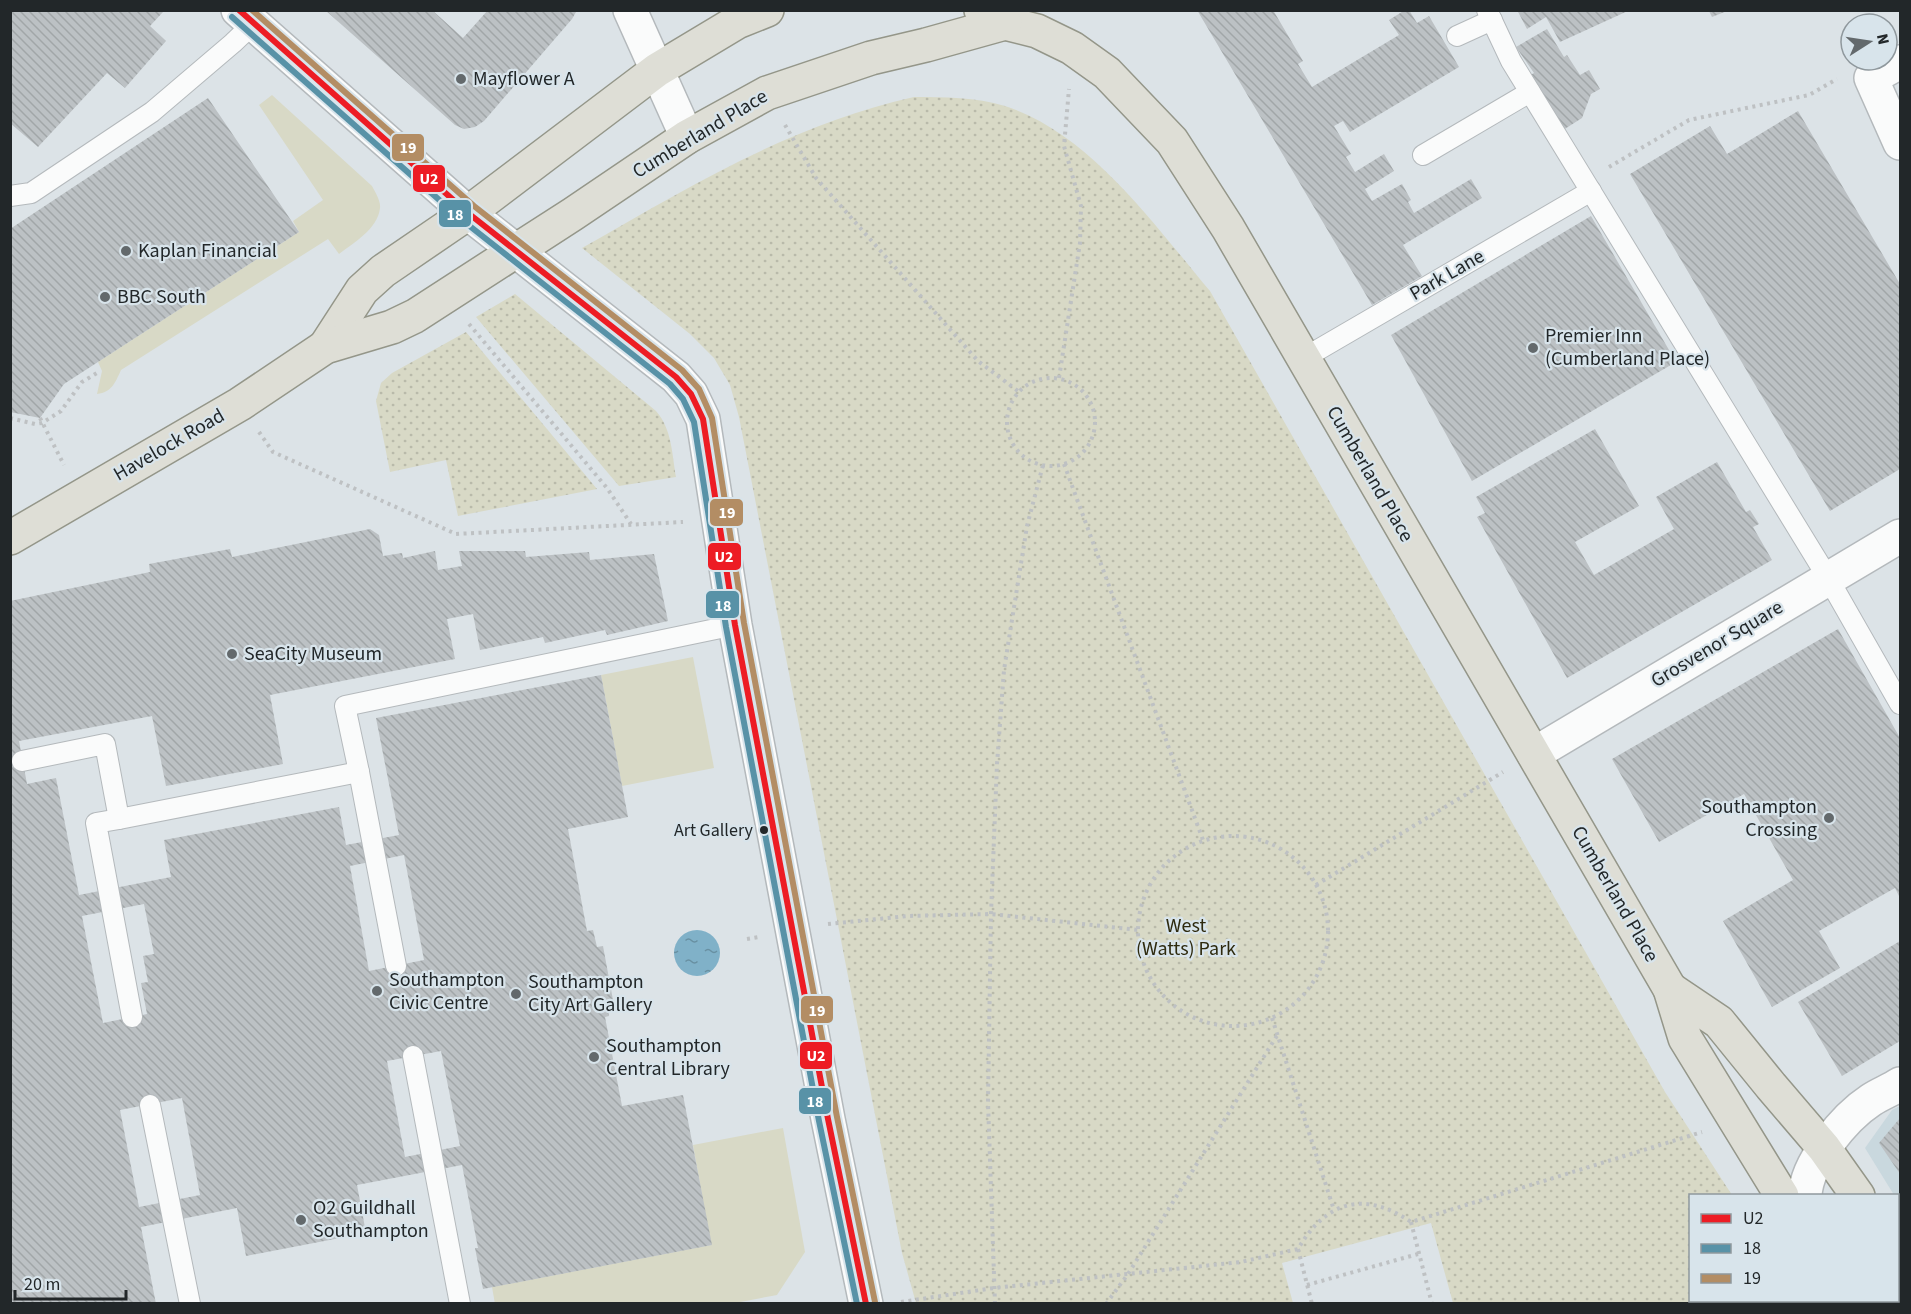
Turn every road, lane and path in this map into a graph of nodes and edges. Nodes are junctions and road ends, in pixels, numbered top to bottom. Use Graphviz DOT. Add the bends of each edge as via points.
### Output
graph roads {
  1 [pos="630,10"];
  2 [pos="767,10"];
  3 [pos="1489,15"];
  4 [pos="245,17"];
  5 [pos="993,17"];
  6 [pos="1457,36"];
  7 [pos="1072,48"];
  8 [pos="1900,62"];
  9 [pos="657,70"];
  10 [pos="1840,78"];
  11 [pos="1530,92"];
  12 [pos="767,93"];
  13 [pos="687,137"];
  14 [pos="1900,143"];
  15 [pos="1423,155"];
  16 [pos="1588,186"];
  17 [pos="10,196"];
  18 [pos="468,213"];
  19 [pos="516,251"];
  20 [pos="446,296"];
  21 [pos="325,347"];
  22 [pos="1304,358"];
  23 [pos="97,373"];
  24 [pos="1059,378"];
  25 [pos="1018,392"];
  26 [pos="240,404"];
  27 [pos="10,418"];
  28 [pos="41,421"];
  29 [pos="52,442"];
  30 [pos="1064,464"];
  31 [pos="1043,465"];
  32 [pos="719,520"];
  33 [pos="631,524"];
  34 [pos="1900,536"];
  35 [pos="10,538"];
  36 [pos="1828,578"];
  37 [pos="735,625"];
  38 [pos="1900,704"];
  39 [pos="1534,754"];
  40 [pos="22,761"];
  41 [pos="359,772"];
  42 [pos="1500,774"];
  43 [pos="119,819"];
  44 [pos="1203,840"];
  45 [pos="1316,885"];
  46 [pos="991,914"];
  47 [pos="1138,930"];
  48 [pos="793,931"];
  49 [pos="396,966"];
  50 [pos="1670,989"];
  51 [pos="132,1017"];
  52 [pos="1272,1018"];
  53 [pos="1278,1034"];
  54 [pos="413,1056"];
  55 [pos="1900,1084"];
  56 [pos="150,1105"];
  57 [pos="1733,1115"];
  58 [pos="1824,1148"];
  59 [pos="1781,1194"];
  60 [pos="1805,1194"];
  61 [pos="1857,1194"];
  62 [pos="1334,1210"];
  63 [pos="1411,1222"];
  64 [pos="1298,1249"];
  65 [pos="1418,1254"];
  66 [pos="1128,1274"];
  67 [pos="1307,1285"];
  68 [pos="994,1288"];
  69 [pos="900,1302"];
  70 [pos="190,1304"];
  71 [pos="460,1304"];
  72 [pos="866,1304"];
  73 [pos="995,1304"];
  74 [pos="1106,1304"];
  75 [pos="1312,1304"];
  76 [pos="1432,1304"];
  1 -- 9 [label="street"];
  2 -- 9 [label="main road" via="737,22"];
  3 -- 6 [label="lane"];
  3 -- 11 [label="lane"];
  4 -- 17 [label="lane" via="233,43 152,112 31,193"];
  4 -- 18 [label="street"];
  5 -- 7 [label="main road, Cumberland Place"];
  5 -- 12 [label="main road, Cumberland Place" via="926,45 871,58"];
  7 -- 22 [label="main road, Cumberland Place" via="1107,73 1172,141"];
  7 -- 24 [label="path" via="1064,146 1081,206 1080,243"];
  8 -- 14 [label="street" via="1871,78"];
  9 -- 13 [label="street"];
  9 -- 18 [label="main road"];
  10 -- 16 [label="path" via="1809,95 1689,120"];
  11 -- 15 [label="lane"];
  11 -- 16 [label="lane"];
  12 -- 13 [label="main road, Cumberland Place"];
  12 -- 25 [label="path" via="816,178 978,361"];
  13 -- 19 [label="main road, Cumberland Place"];
  16 -- 22 [label="lane, Park Lane"];
  16 -- 36 [label="lane"];
  18 -- 19 [label="street"];
  18 -- 21 [label="main road, Havelock Road" via="383,271 362,290"];
  19 -- 20 [label="main road, Havelock Road"];
  19 -- 32 [label="street" via="676,377 691,394 703,419"];
  20 -- 21 [label="main road, Havelock Road" via="392,327"];
  20 -- 33 [label="path" via="602,482"];
  21 -- 26 [label="main road, Havelock Road"];
  22 -- 39 [label="main road, Cumberland Place"];
  23 -- 28 [label="path" via="82,382 61,411"];
  24 -- 25 [label="path" via="1030,382"];
  24 -- 30 [label="path" via="1084,392 1095,419 1088,447"];
  25 -- 31 [label="path" via="1007,416 1007,429 1020,453"];
  26 -- 33 [label="path" via="273,452 456,534"];
  26 -- 35 [label="main road, Havelock Road"];
  27 -- 28 [label="path" via="35,424"];
  28 -- 29 [label="path"];
  30 -- 31 [label="path"];
  30 -- 44 [label="path"];
  31 -- 46 [label="path" via="1028,526 1004,670"];
  32 -- 33 [label="path"];
  32 -- 37 [label="street"];
  34 -- 36 [label="street, Grosvenor Square"];
  36 -- 38 [label="lane"];
  36 -- 39 [label="street, Grosvenor Square"];
  37 -- 41 [label="lane" via="345,706"];
  37 -- 48 [label="street"];
  39 -- 50 [label="main road, Cumberland Place"];
  40 -- 43 [label="lane" via="105,744"];
  41 -- 43 [label="lane"];
  41 -- 49 [label="lane"];
  42 -- 45 [label="path"];
  43 -- 51 [label="lane" via="96,823"];
  44 -- 45 [label="path" via="1247,836 1268,842 1304,867"];
  44 -- 47 [label="path" via="1182,850 1154,878 1141,907"];
  45 -- 52 [label="path" via="1328,928 1326,950 1307,990"];
  46 -- 47 [label="path"];
  46 -- 48 [label="path" via="907,916"];
  46 -- 68 [label="path" via="988,1102"];
  47 -- 52 [label="path" via="1142,957 1153,982 1171,1002 1194,1017 1219,1025 1246,1025"];
  48 -- 72 [label="street"];
  50 -- 57 [label="main road, Cumberland Place" via="1685,1038"];
  50 -- 58 [label="main road, Cumberland Place" via="1719,1022"];
  52 -- 53 [label="path"];
  53 -- 62 [label="path"];
  53 -- 66 [label="path"];
  54 -- 71 [label="lane"];
  55 -- 58 [label="street" via="1851,1116"];
  56 -- 70 [label="lane"];
  57 -- 59 [label="main road, Cumberland Place"];
  57 -- 63 [label="path" via="1700,1133"];
  58 -- 60 [label="street" via="1811,1170"];
  58 -- 61 [label="main road, Cumberland Place"];
  62 -- 63 [label="path" via="1377,1204"];
  62 -- 64 [label="path" via="1319,1220"];
  63 -- 65 [label="path"];
  64 -- 66 [label="path" via="1240,1262"];
  64 -- 67 [label="path"];
  65 -- 67 [label="path"];
  65 -- 76 [label="path"];
  66 -- 68 [label="path"];
  66 -- 74 [label="path"];
  67 -- 75 [label="path"];
  68 -- 69 [label="path"];
  68 -- 73 [label="path"];
}
